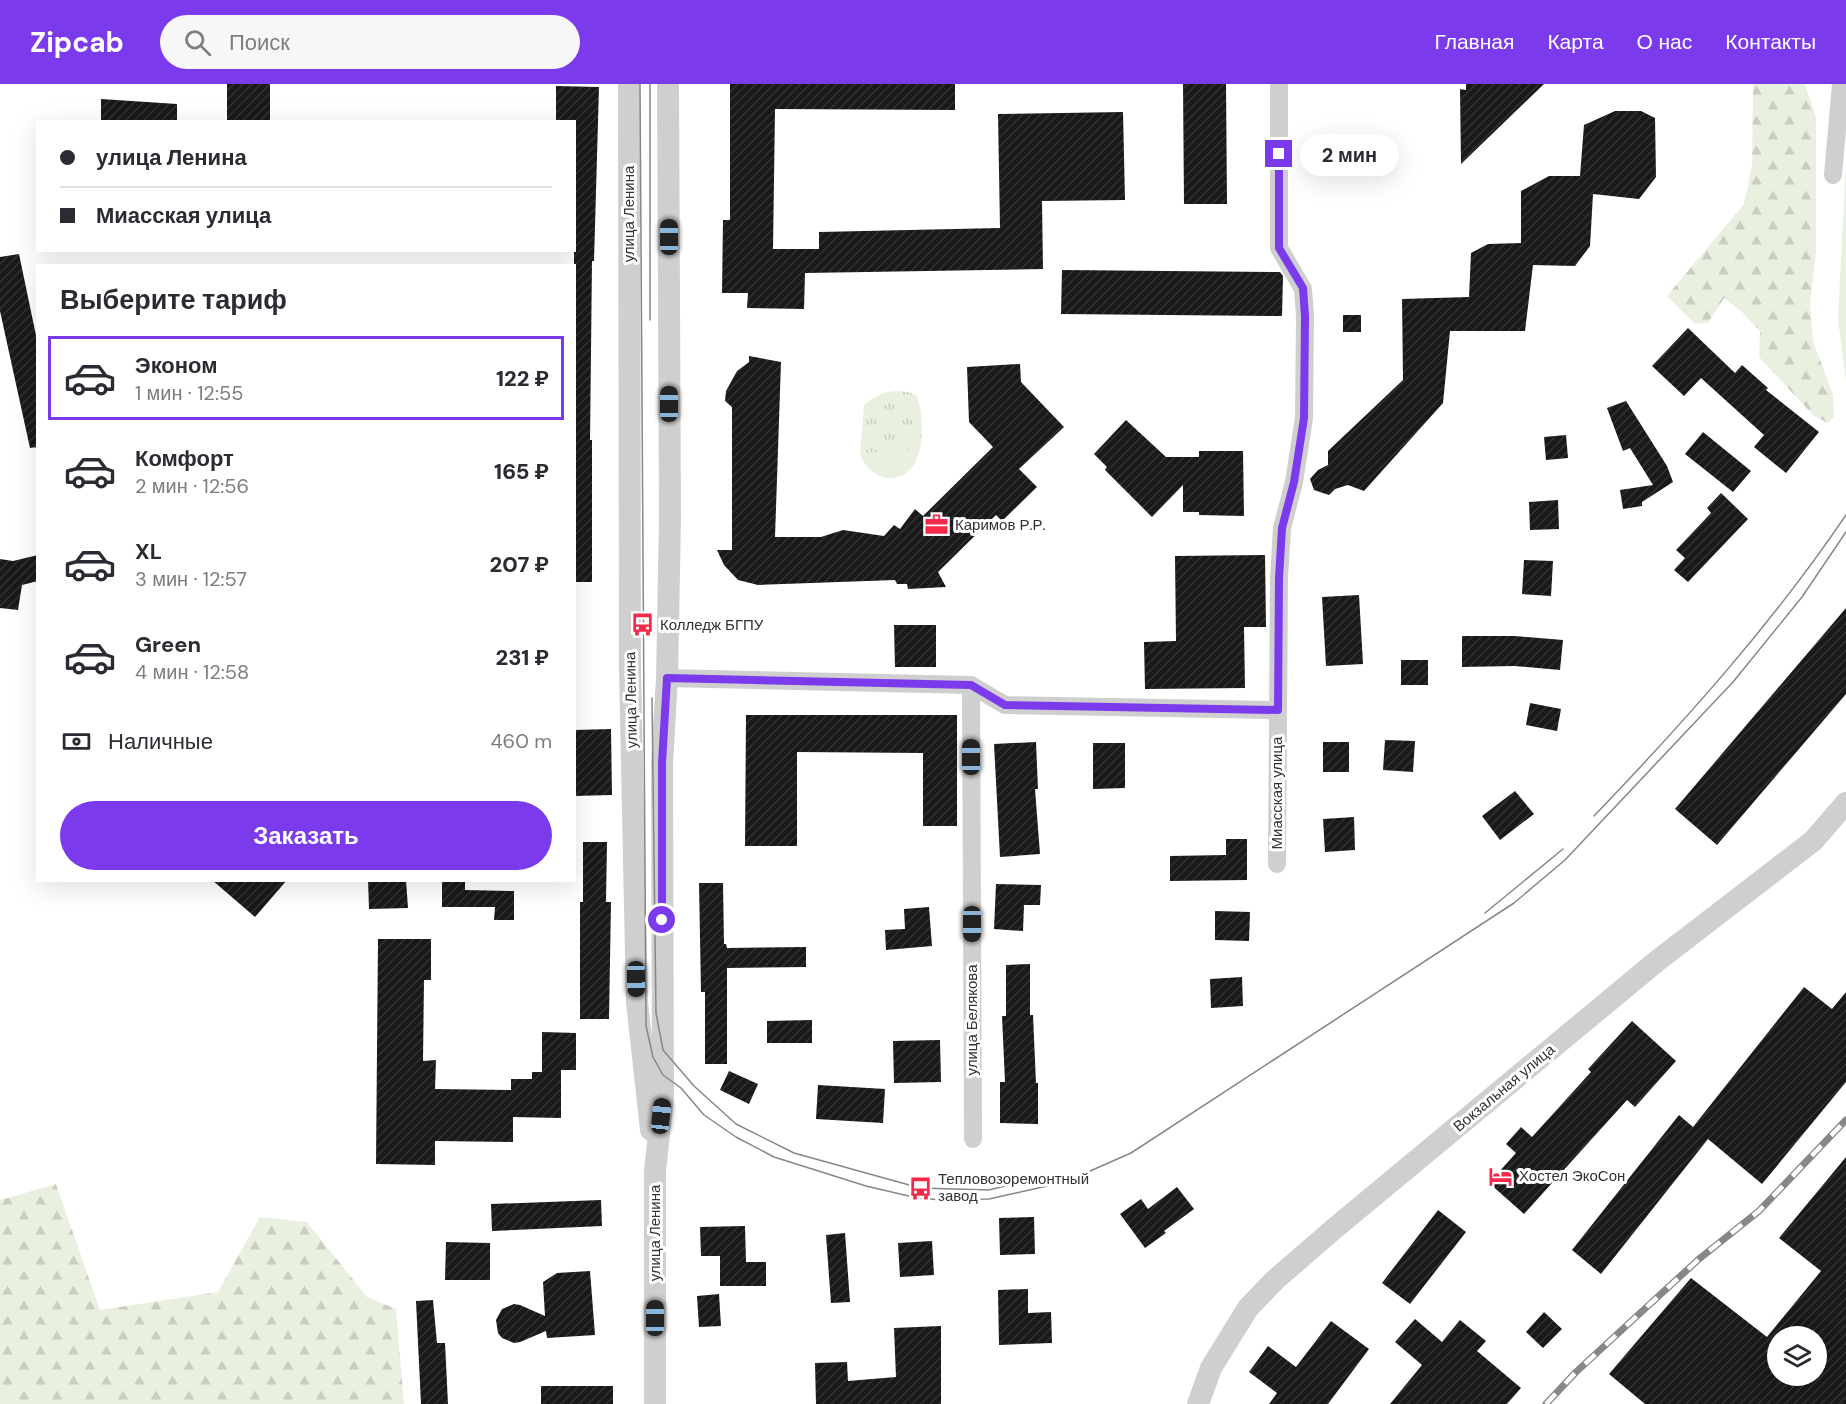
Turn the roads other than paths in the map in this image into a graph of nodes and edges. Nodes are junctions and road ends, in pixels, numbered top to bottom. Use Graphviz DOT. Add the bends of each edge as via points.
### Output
graph roads {
  1 [pos="629,84"];
  2 [pos="668,84"];
  3 [pos="1279,84"];
  4 [pos="1841,84"];
  5 [pos="1833,175"];
  6 [pos="667,678"];
  7 [pos="971,685"];
  8 [pos="1278,710"];
  9 [pos="1846,803"];
  10 [pos="1277,864"];
  11 [pos="973,1139"];
  12 [pos="655,1171"];
  13 [pos="655,1404"];
  14 [pos="1198,1404"];
  1 -- 12 [label="street, улица Ленина" via="630,658 637,1002"];
  2 -- 6 [label="street, улица Ленина"];
  3 -- 8 [label="street, Миасская улица" via="1279,248 1303,288 1305,316 1304,418 1281,538"];
  4 -- 5 [label="street"];
  6 -- 7 [label="street"];
  6 -- 12 [label="street, улица Ленина" via="662,763 663,1097"];
  7 -- 8 [label="street" via="1005,705"];
  7 -- 11 [label="street, улица Белякова"];
  8 -- 10 [label="street, Миасская улица"];
  9 -- 14 [label="street, Вокзальная улица" via="1813,841 1648,969 1275,1280 1235,1328 1211,1368"];
  12 -- 13 [label="street, улица Ленина"];
}
